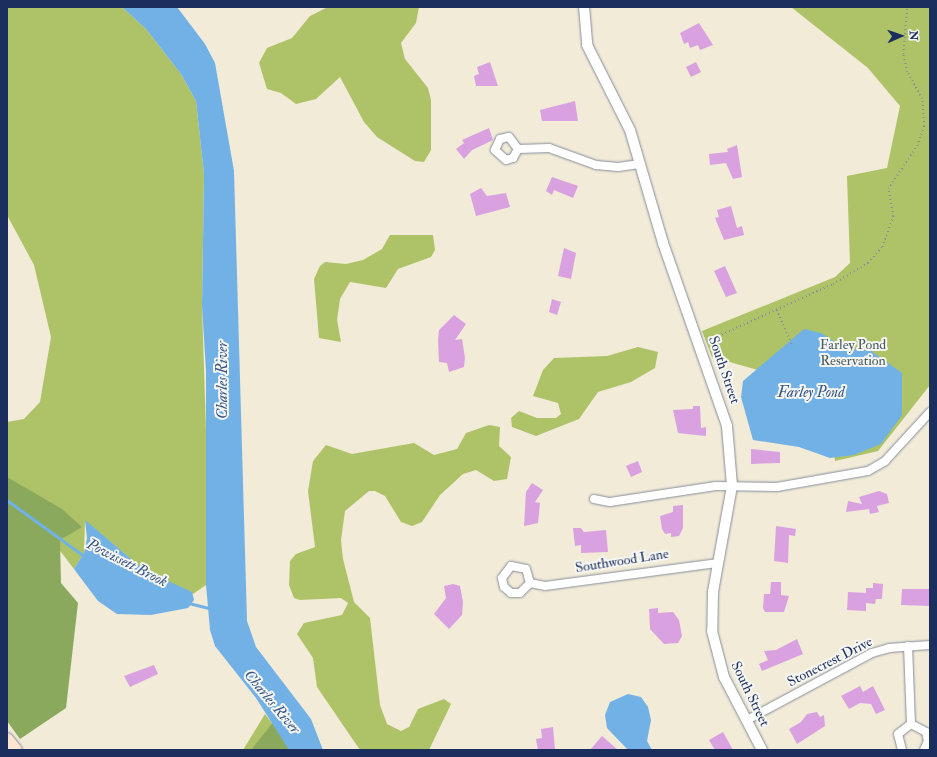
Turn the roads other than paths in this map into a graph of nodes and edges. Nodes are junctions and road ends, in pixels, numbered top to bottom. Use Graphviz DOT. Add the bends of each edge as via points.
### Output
graph roads {
  1 [pos="584,7"];
  2 [pos="518,148"];
  3 [pos="640,164"];
  4 [pos="930,412"];
  5 [pos="732,486"];
  6 [pos="594,499"];
  7 [pos="718,562"];
  8 [pos="530,583"];
  9 [pos="930,645"];
  10 [pos="908,646"];
  11 [pos="747,720"];
  12 [pos="911,724"];
  13 [pos="7,738"];
  14 [pos="16,750"];
  15 [pos="762,750"];
  16 [pos="902,750"];
  17 [pos="924,750"];
  1 -- 3 [label="street, South Street" via="587,45 618,103"];
  2 -- 3 [label="street" via="543,147 606,167"];
  3 -- 5 [label="street, South Street" via="672,268 701,344 727,426"];
  4 -- 5 [label="street" via="894,452 868,471 776,487"];
  5 -- 6 [label="street" via="689,489 610,502"];
  5 -- 7 [label="street, South Street"];
  7 -- 8 [label="street, Southwood Lane" via="555,585"];
  7 -- 11 [label="street, South Street" via="711,610 714,642 724,677"];
  9 -- 10 [label="street, Stonecrest Drive"];
  10 -- 11 [label="street, Stonecrest Drive" via="889,648 857,660"];
  10 -- 12 [label="street"];
  11 -- 15 [label="street, South Street"];
  12 -- 16 [label="street" via="898,734"];
  12 -- 17 [label="street" via="926,732 928,741"];
  13 -- 14 [label="main road"];
}
